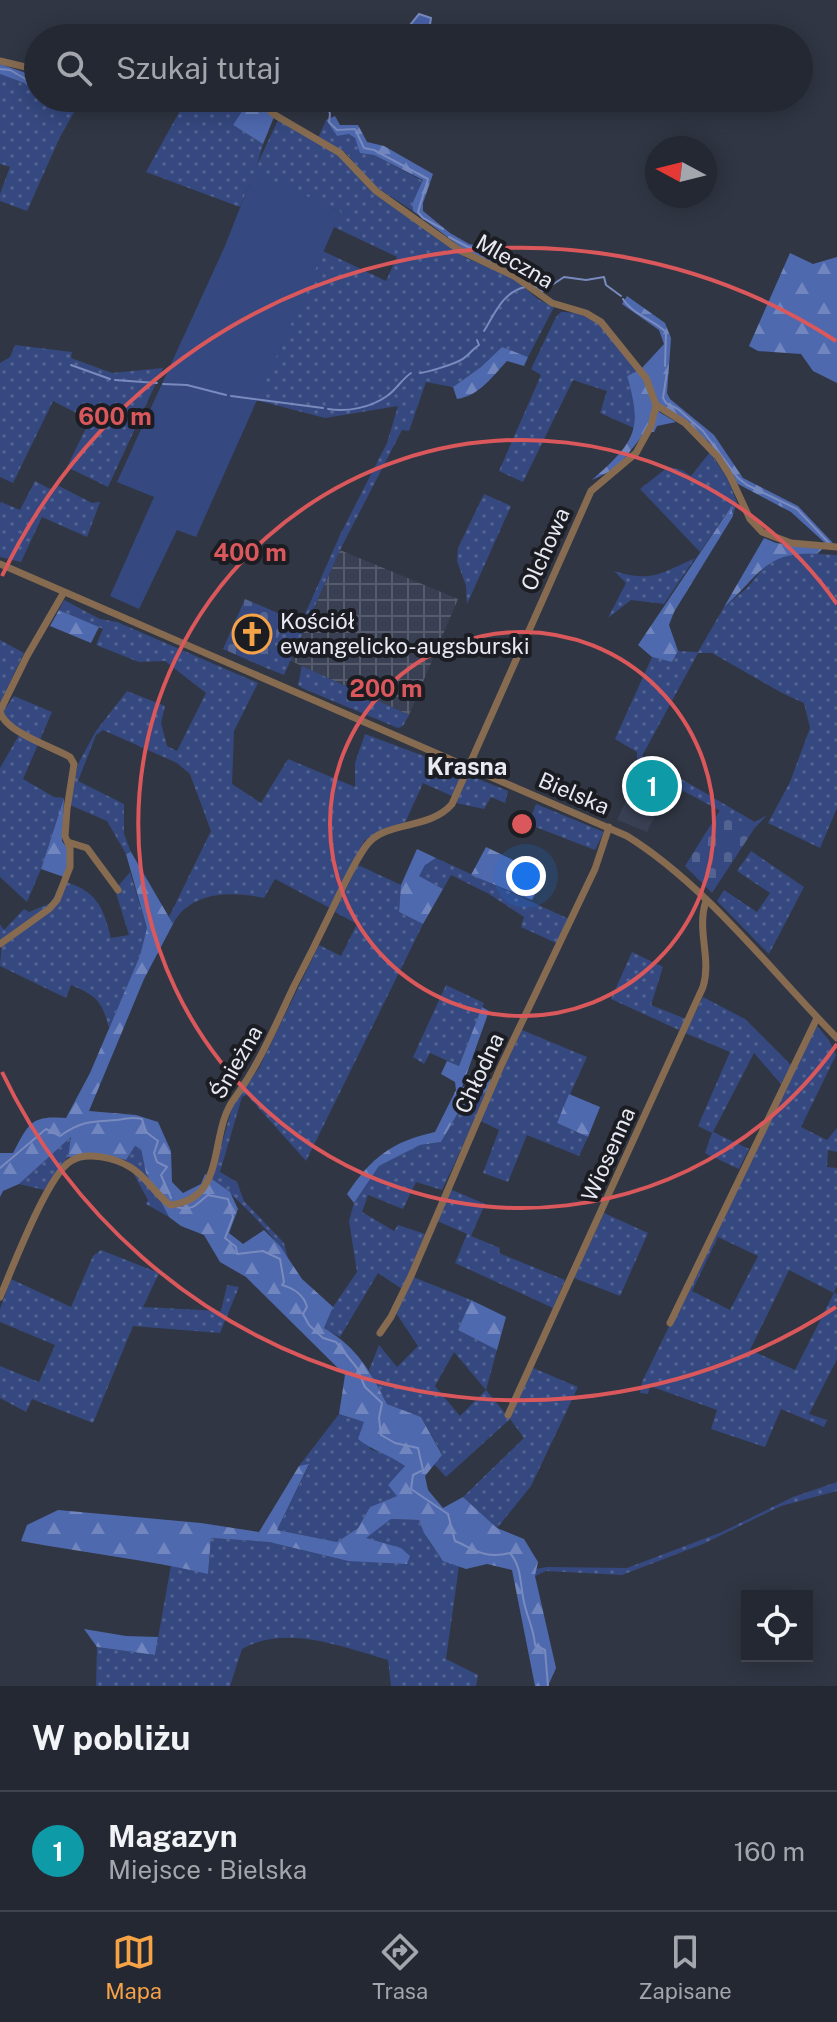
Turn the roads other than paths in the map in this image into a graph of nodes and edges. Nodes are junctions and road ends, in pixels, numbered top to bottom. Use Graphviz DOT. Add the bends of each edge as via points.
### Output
graph roads {
  1 [pos="0,61"];
  2 [pos="24,67"];
  3 [pos="272,112"];
  4 [pos="656,405"];
  5 [pos="837,547"];
  6 [pos="0,564"];
  7 [pos="64,592"];
  8 [pos="0,712"];
  9 [pos="468,767"];
  10 [pos="609,827"];
  11 [pos="68,842"];
  12 [pos="118,890"];
  13 [pos="706,901"];
  14 [pos="0,944"];
  15 [pos="817,1018"];
  16 [pos="837,1038"];
  17 [pos="0,1297"];
  18 [pos="670,1323"];
  19 [pos="380,1333"];
  20 [pos="508,1415"];
  1 -- 2 [label="street"];
  3 -- 4 [label="street, Mleczna" via="340,153 376,191 459,250 514,276 552,303 601,322 646,378"];
  4 -- 5 [label="street" via="685,423 711,449 762,532 791,543"];
  4 -- 9 [label="street, Olchowa" via="636,453 591,491"];
  6 -- 7 [label="street, Bielska"];
  7 -- 8 [label="street"];
  7 -- 9 [label="street, Bielska"];
  8 -- 11 [label="street" via="16,730 70,757 74,764"];
  9 -- 10 [label="street, Bielska"];
  9 -- 17 [label="street, Śnieżna" via="444,813 368,842 259,1061 229,1106 206,1187 188,1202 170,1205 128,1166 101,1157 67,1162"];
  10 -- 13 [label="street, Bielska" via="656,854"];
  10 -- 19 [label="street, Chłodna" via="595,869 500,1068 411,1276"];
  11 -- 12 [label="street" via="87,848"];
  11 -- 14 [label="street" via="70,867 57,900"];
  13 -- 15 [label="street, Bielska"];
  13 -- 20 [label="street, Wiosenna" via="700,924 707,966 703,987"];
  15 -- 16 [label="street, Bielska"];
  15 -- 18 [label="street"];
}
